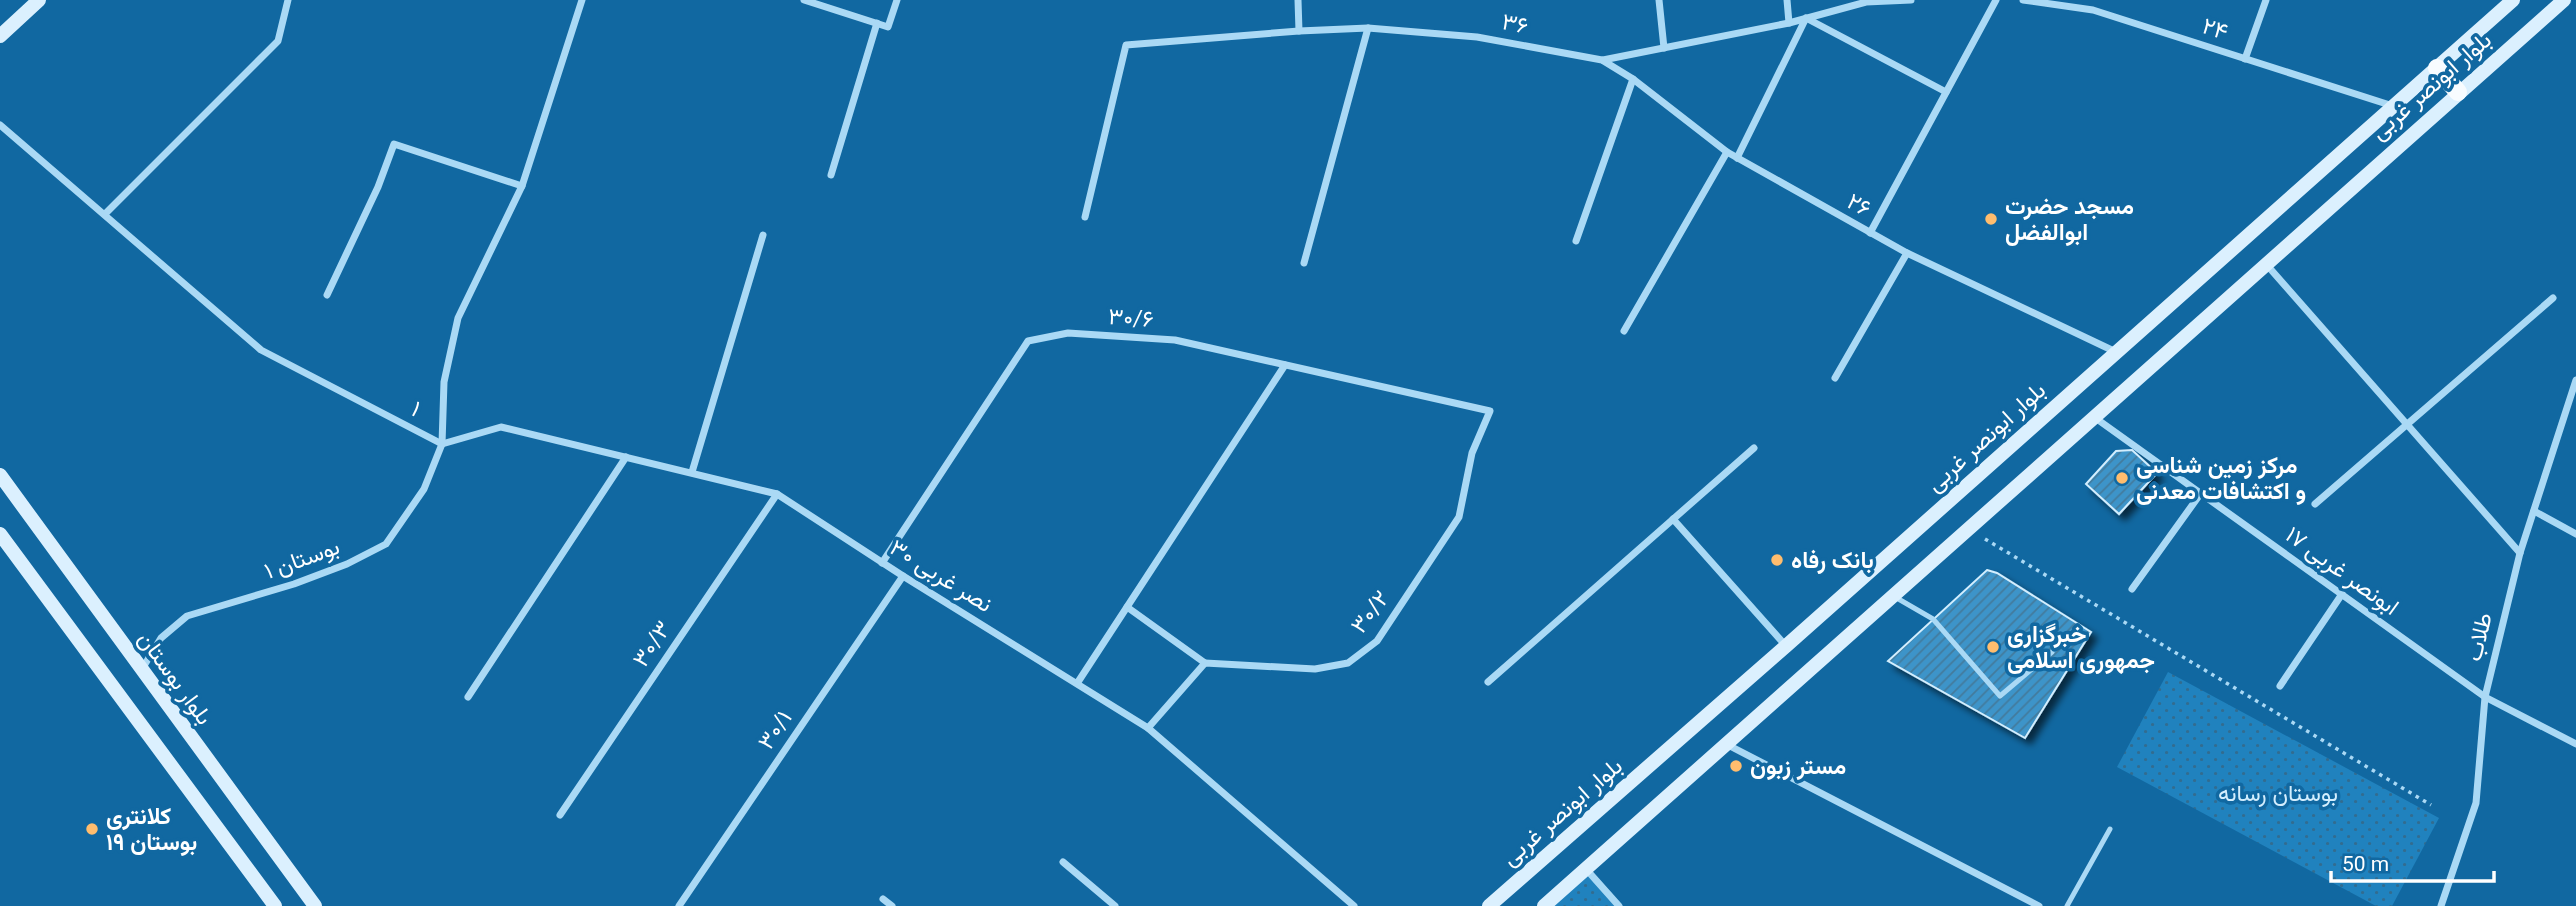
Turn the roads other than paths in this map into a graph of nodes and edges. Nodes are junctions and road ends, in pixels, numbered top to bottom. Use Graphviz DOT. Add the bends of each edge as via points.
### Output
graph roads {
  1 [pos="39,0"];
  2 [pos="288,0"];
  3 [pos="582,0"];
  4 [pos="804,0"];
  5 [pos="897,0"];
  6 [pos="1298,0"];
  7 [pos="1659,0"];
  8 [pos="1787,0"];
  9 [pos="1911,0"];
  10 [pos="1996,0"];
  11 [pos="2023,0"];
  12 [pos="2266,0"];
  13 [pos="2514,0"];
  14 [pos="2564,0"];
  15 [pos="1806,18"];
  16 [pos="877,23"];
  17 [pos="1789,23"];
  18 [pos="1368,28"];
  19 [pos="1299,31"];
  20 [pos="0,36"];
  21 [pos="1664,48"];
  22 [pos="2245,59"];
  23 [pos="1602,60"];
  24 [pos="2437,68"];
  25 [pos="1633,79"];
  26 [pos="1946,92"];
  27 [pos="2458,92"];
  28 [pos="2393,106"];
  29 [pos="0,125"];
  30 [pos="1727,152"];
  31 [pos="1737,158"];
  32 [pos="831,175"];
  33 [pos="522,186"];
  34 [pos="105,214"];
  35 [pos="1085,217"];
  36 [pos="1870,233"];
  37 [pos="763,235"];
  38 [pos="1576,241"];
  39 [pos="1907,253"];
  40 [pos="1304,263"];
  41 [pos="2265,263"];
  42 [pos="327,295"];
  43 [pos="2553,298"];
  44 [pos="1624,331"];
  45 [pos="2116,352"];
  46 [pos="1285,365"];
  47 [pos="1835,378"];
  48 [pos="2576,380"];
  49 [pos="1490,411"];
  50 [pos="2094,416"];
  51 [pos="2407,424"];
  52 [pos="442,444"];
  53 [pos="1754,448"];
  54 [pos="626,457"];
  55 [pos="692,472"];
  56 [pos="0,475"];
  57 [pos="2201,493"];
  58 [pos="777,494"];
  59 [pos="2315,505"];
  60 [pos="2534,511"];
  61 [pos="1673,519"];
  62 [pos="0,534"];
  63 [pos="2576,534"];
  64 [pos="2520,553"];
  65 [pos="882,562"];
  66 [pos="903,576"];
  67 [pos="2132,589"];
  68 [pos="2342,594"];
  69 [pos="1893,595"];
  70 [pos="1127,607"];
  71 [pos="1786,646"];
  72 [pos="2052,652"];
  73 [pos="1205,663"];
  74 [pos="141,670"];
  75 [pos="1078,682"];
  76 [pos="1488,682"];
  77 [pos="2280,686"];
  78 [pos="468,697"];
  79 [pos="2485,697"];
  80 [pos="1148,728"];
  81 [pos="1725,744"];
  82 [pos="2576,744"];
  83 [pos="560,815"];
  84 [pos="2110,829"];
  85 [pos="1063,862"];
  86 [pos="1586,869"];
  87 [pos="883,899"];
  88 [pos="679,905"];
  89 [pos="275,906"];
  90 [pos="314,906"];
  91 [pos="892,906"];
  92 [pos="1115,906"];
  93 [pos="1354,906"];
  94 [pos="1489,906"];
  95 [pos="1544,906"];
  96 [pos="1619,906"];
  97 [pos="2039,906"];
  98 [pos="2067,906"];
  99 [pos="2441,906"];
  1 -- 20 [label="main road"];
  2 -- 34 [label="street" via="278,41"];
  3 -- 33 [label="street, ۱"];
  4 -- 16 [label="street"];
  5 -- 16 [label="street" via="888,27"];
  6 -- 19 [label="street"];
  7 -- 21 [label="street"];
  8 -- 17 [label="street"];
  9 -- 15 [label="street" via="1866,2"];
  10 -- 26 [label="street"];
  11 -- 22 [label="street, ۲۴" via="2093,10"];
  12 -- 22 [label="street"];
  13 -- 24 [label="main road, بلوار ابونصر غربی"];
  14 -- 27 [label="main road, بلوار ابونصر غربی"];
  15 -- 17 [label="street"];
  15 -- 26 [label="street"];
  15 -- 31 [label="street"];
  16 -- 32 [label="street"];
  17 -- 21 [label="street"];
  18 -- 19 [label="street, ۳۶"];
  18 -- 23 [label="street, ۳۶" via="1477,37"];
  18 -- 40 [label="street"];
  19 -- 35 [label="street, ۳۶" via="1126,45"];
  21 -- 23 [label="street"];
  22 -- 28 [label="street, ۲۴"];
  23 -- 25 [label="street, ۲۶"];
  24 -- 27 [label="main road"];
  24 -- 28 [label="main road, بلوار ابونصر غربی"];
  25 -- 30 [label="street, ۲۶"];
  25 -- 38 [label="street"];
  26 -- 36 [label="street"];
  27 -- 41 [label="main road, بلوار ابونصر غربی"];
  28 -- 45 [label="main road, بلوار ابونصر غربی"];
  29 -- 34 [label="street, ۱"];
  30 -- 31 [label="street, ۲۶"];
  30 -- 44 [label="street"];
  31 -- 36 [label="street, ۲۶"];
  33 -- 42 [label="street" via="394,144"];
  33 -- 52 [label="street, ۱" via="458,318 444,383"];
  34 -- 52 [label="street, ۱" via="261,350"];
  36 -- 39 [label="street, ۲۶"];
  37 -- 55 [label="street"];
  39 -- 45 [label="street, ۲۶"];
  39 -- 47 [label="street"];
  41 -- 50 [label="main road, بلوار ابونصر غربی"];
  41 -- 51 [label="street"];
  43 -- 51 [label="street"];
  45 -- 71 [label="main road, بلوار ابونصر غربی"];
  46 -- 49 [label="street, ۳۰/۶"];
  46 -- 65 [label="street, ۳۰/۶" via="1175,340 1068,333 1028,341"];
  46 -- 70 [label="street"];
  48 -- 60 [label="street, طلاب"];
  49 -- 73 [label="street, ۳۰/۲" via="1472,453 1459,517 1377,641 1348,663 1315,669"];
  50 -- 57 [label="street, ابونصر غربی ۱۷"];
  50 -- 69 [label="main road, بلوار ابونصر غربی"];
  51 -- 59 [label="street"];
  51 -- 64 [label="street"];
  52 -- 54 [label="street, نصر غربی ۳۰" via="501,427"];
  52 -- 74 [label="street, بوستان ۱" via="424,489 386,544 294,584 187,616 161,638"];
  53 -- 61 [label="street"];
  54 -- 55 [label="street, نصر غربی ۳۰"];
  54 -- 78 [label="street"];
  55 -- 58 [label="street, نصر غربی ۳۰"];
  56 -- 74 [label="main road, بلوار بوستان"];
  57 -- 67 [label="street"];
  57 -- 68 [label="street, ابونصر غربی ۱۷"];
  58 -- 65 [label="street, نصر غربی ۳۰"];
  58 -- 83 [label="street, ۳۰/۳"];
  60 -- 63 [label="street"];
  60 -- 64 [label="street, طلاب"];
  61 -- 71 [label="street"];
  61 -- 76 [label="street"];
  62 -- 89 [label="main road"];
  64 -- 79 [label="street, طلاب"];
  65 -- 66 [label="street, نصر غربی ۳۰"];
  66 -- 75 [label="street, نصر غربی ۳۰"];
  66 -- 88 [label="street, ۳۰/۱"];
  68 -- 77 [label="street"];
  68 -- 79 [label="street, ابونصر غربی ۱۷"];
  69 -- 72 [label="lane" via="1933,620 2000,696"];
  69 -- 81 [label="main road, بلوار ابونصر غربی"];
  70 -- 73 [label="street"];
  70 -- 75 [label="street"];
  71 -- 94 [label="main road, بلوار ابونصر غربی"];
  73 -- 80 [label="street"];
  74 -- 90 [label="main road, بلوار بوستان"];
  75 -- 80 [label="street, نصر غربی ۳۰"];
  79 -- 82 [label="street, ابونصر غربی ۱۷"];
  79 -- 99 [label="street, طلاب" via="2476,803"];
  80 -- 93 [label="street, نصر غربی ۳۰"];
  81 -- 86 [label="main road, بلوار ابونصر غربی"];
  81 -- 97 [label="street"];
  84 -- 98 [label="lane"];
  85 -- 92 [label="street"];
  86 -- 95 [label="main road, بلوار ابونصر غربی"];
  86 -- 96 [label="street"];
  87 -- 91 [label="street"];
}
